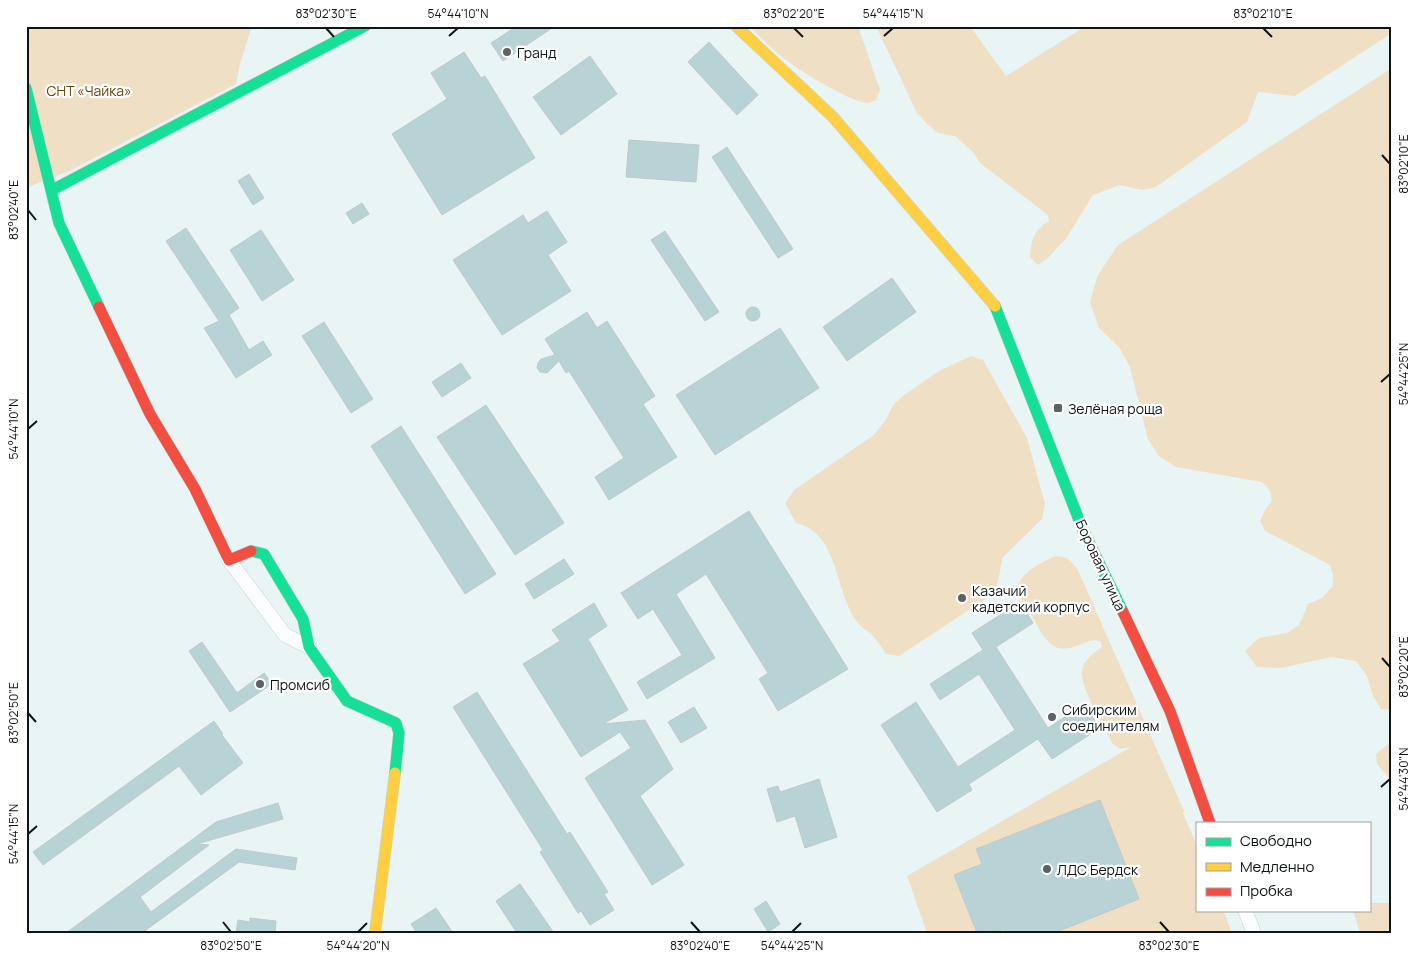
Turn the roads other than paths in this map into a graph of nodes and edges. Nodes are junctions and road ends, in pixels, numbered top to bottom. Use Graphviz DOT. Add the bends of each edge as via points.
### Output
graph roads {
  1 [pos="365,26"];
  2 [pos="736,26"];
  3 [pos="26,88"];
  4 [pos="52,190"];
  5 [pos="229,560"];
  6 [pos="309,647"];
  7 [pos="1210,822"];
  8 [pos="1246,912"];
  9 [pos="375,933"];
  10 [pos="1254,933"];
  1 -- 4 [label="street"];
  2 -- 7 [label="street, Боровая улица" via="833,117 994,305 1083,530 1170,711"];
  3 -- 4 [label="street"];
  4 -- 5 [label="street" via="59,223 150,414 195,489"];
  5 -- 6 [label="street" via="285,635"];
  5 -- 6 [label="street" via="250,551 264,554 303,619"];
  6 -- 9 [label="street" via="347,701 396,723 399,732"];
  8 -- 10 [label="street"];
}
